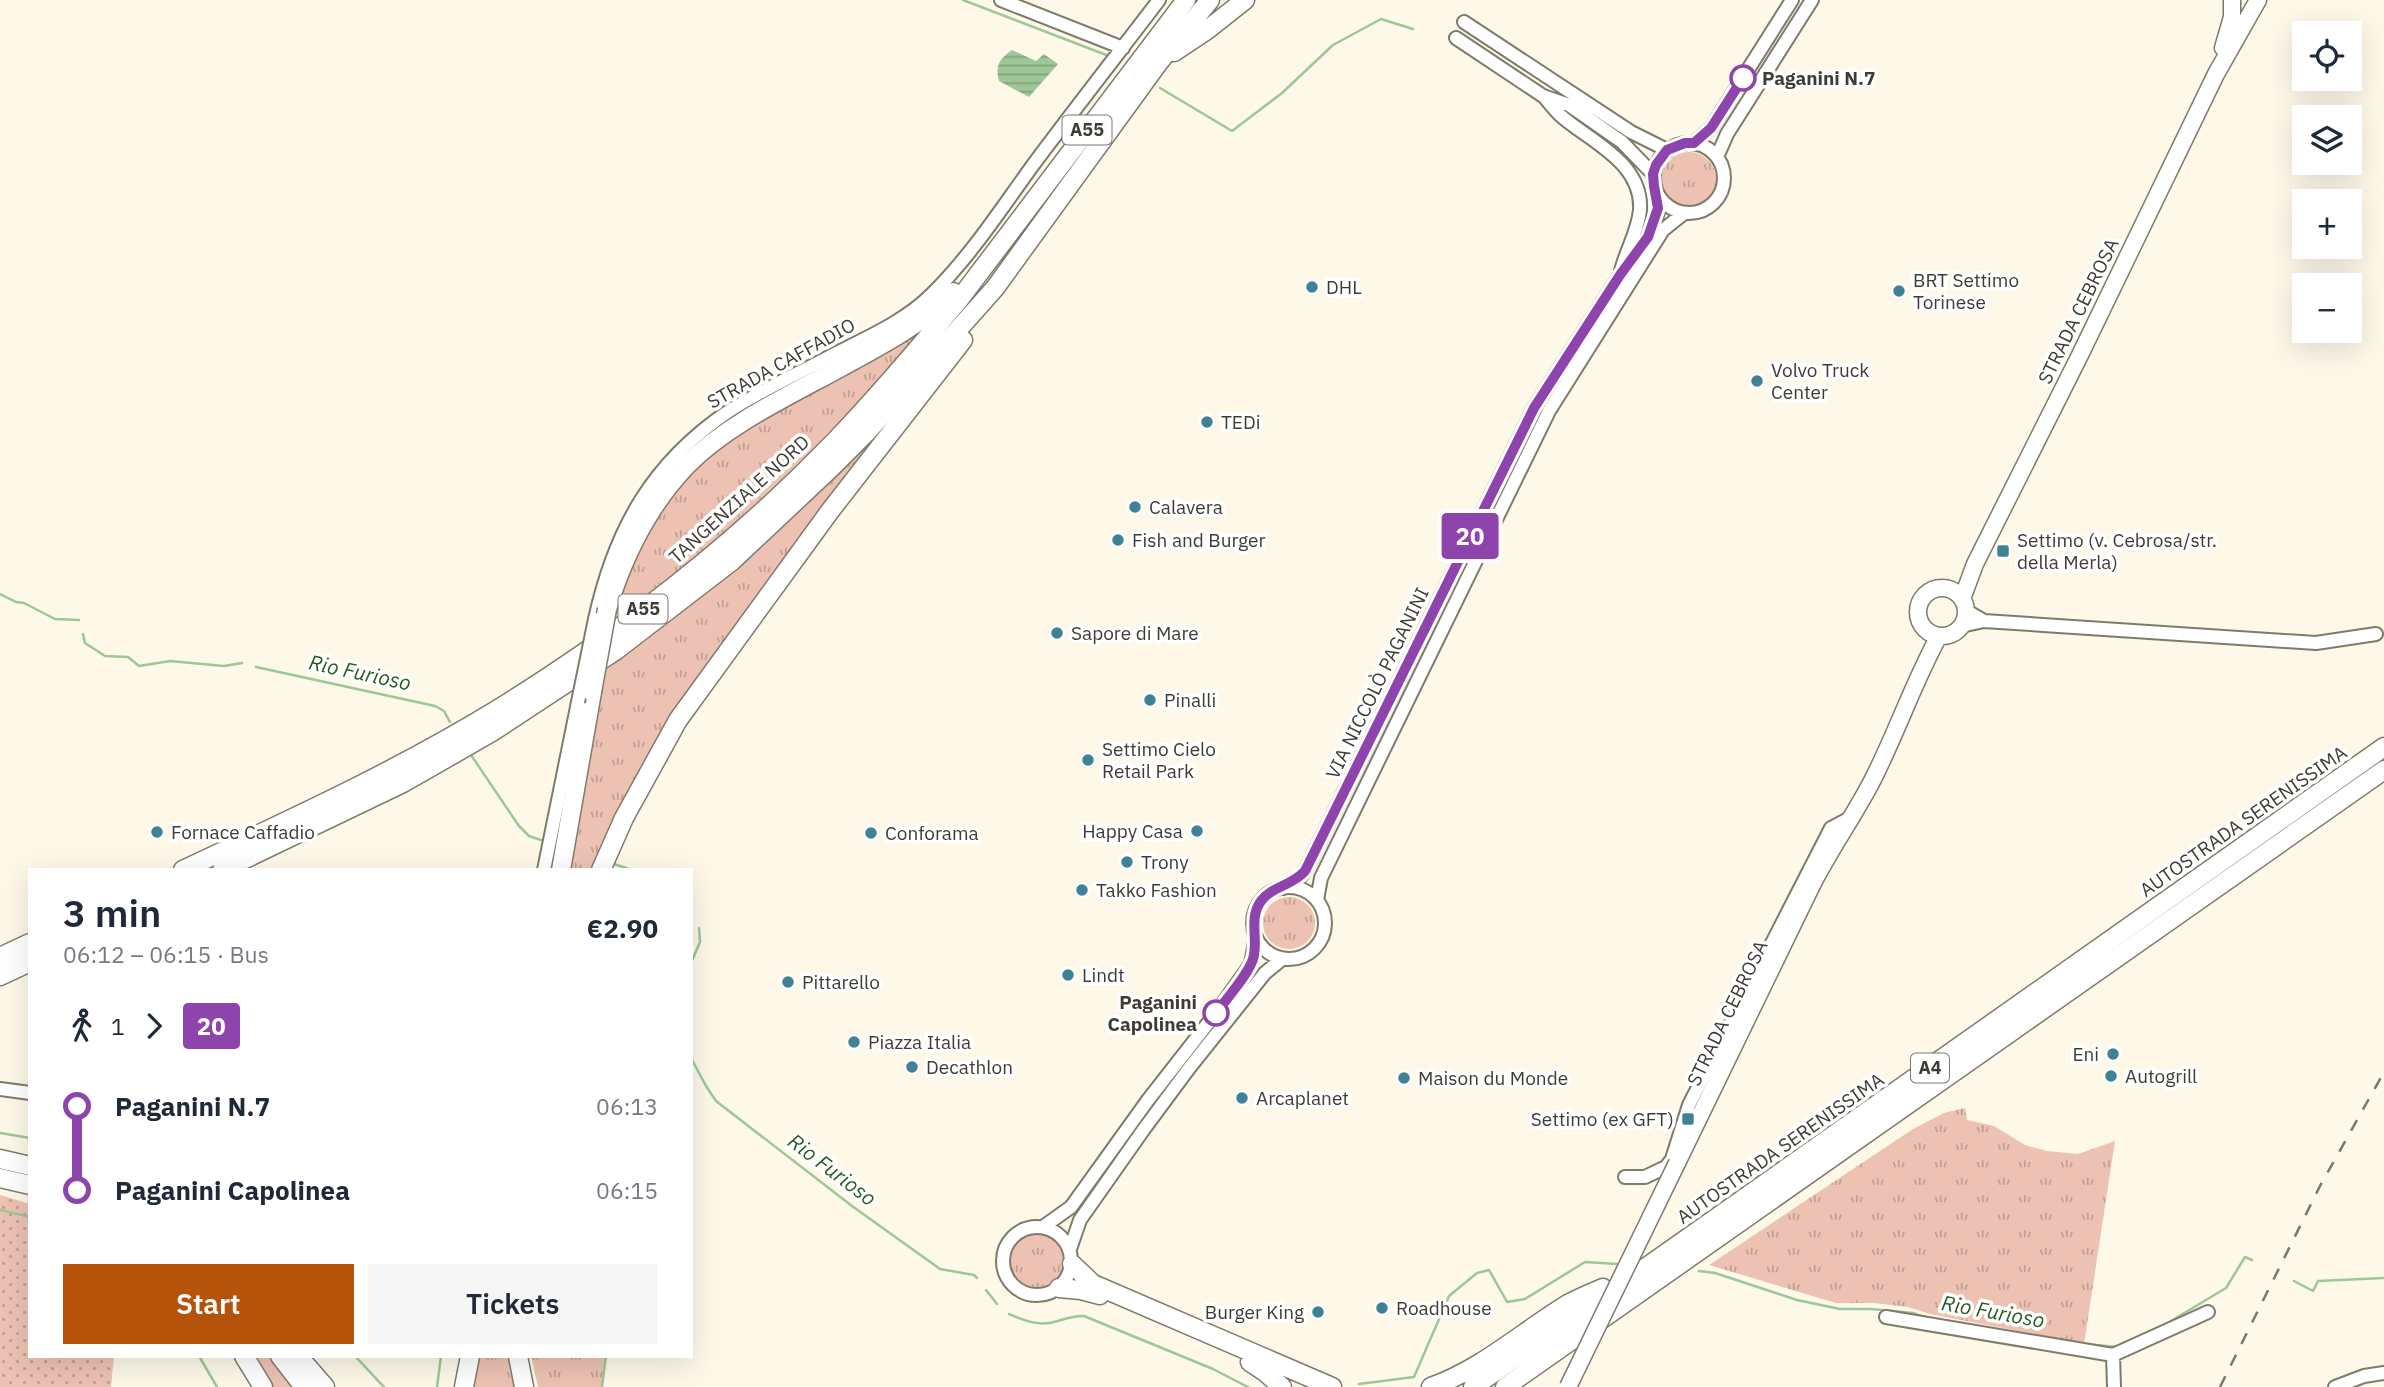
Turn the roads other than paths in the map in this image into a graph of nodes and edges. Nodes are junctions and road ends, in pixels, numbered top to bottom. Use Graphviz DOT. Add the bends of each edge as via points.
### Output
graph roads {
  1 [pos="1001,0"];
  2 [pos="1158,0"];
  3 [pos="1184,0"];
  4 [pos="1210,0"];
  5 [pos="1245,0"];
  6 [pos="1792,0"];
  7 [pos="1812,0"];
  8 [pos="2232,0"];
  9 [pos="2258,0"];
  10 [pos="1464,22"];
  11 [pos="1456,38"];
  12 [pos="1123,48"];
  13 [pos="1159,62"];
  14 [pos="2216,74"];
  15 [pos="1543,96"];
  16 [pos="1694,143"];
  17 [pos="1667,150"];
  18 [pos="1717,157"];
  19 [pos="1653,174"];
  20 [pos="1658,196"];
  21 [pos="1683,214"];
  22 [pos="1011,231"];
  23 [pos="1620,275"];
  24 [pos="995,288"];
  25 [pos="1975,564"];
  26 [pos="1944,588"];
  27 [pos="1963,612"];
  28 [pos="601,614"];
  29 [pos="1933,633"];
  30 [pos="2376,634"];
  31 [pos="585,697"];
  32 [pos="2384,747"];
  33 [pos="2384,770"];
  34 [pos="1850,818"];
  35 [pos="187,868"];
  36 [pos="226,868"];
  37 [pos="544,868"];
  38 [pos="561,868"];
  39 [pos="602,868"];
  40 [pos="1283,888"];
  41 [pos="1317,900"];
  42 [pos="1776,934"];
  43 [pos="1256,937"];
  44 [pos="28,944"];
  45 [pos="1779,954"];
  46 [pos="0,957"];
  47 [pos="1282,959"];
  48 [pos="28,963"];
  49 [pos="0,976"];
  50 [pos="0,1089"];
  51 [pos="28,1093"];
  52 [pos="0,1159"];
  53 [pos="28,1166"];
  54 [pos="1625,1177"];
  55 [pos="0,1178"];
  56 [pos="28,1185"];
  57 [pos="1043,1227"];
  58 [pos="1071,1256"];
  59 [pos="1641,1271"];
  60 [pos="1059,1288"];
  61 [pos="2208,1311"];
  62 [pos="1886,1317"];
  63 [pos="2112,1355"];
  64 [pos="245,1358"];
  65 [pos="282,1358"];
  66 [pos="300,1358"];
  67 [pos="470,1358"];
  68 [pos="518,1358"];
  69 [pos="2384,1373"];
  70 [pos="263,1387"];
  71 [pos="304,1387"];
  72 [pos="325,1387"];
  73 [pos="464,1387"];
  74 [pos="524,1387"];
  75 [pos="1282,1387"];
  76 [pos="1332,1387"];
  77 [pos="1431,1387"];
  78 [pos="1473,1387"];
  79 [pos="1505,1387"];
  80 [pos="1568,1387"];
  81 [pos="2114,1387"];
  82 [pos="2335,1387"];
  1 -- 12 [label="street"];
  2 -- 12 [label="street, STRADA CAFFADIO"];
  3 -- 22 [label="highway, TANGENZIALE NORD / A55"];
  4 -- 13 [label="highway, TANGENZIALE NORD / A55"];
  5 -- 13 [label="highway"];
  6 -- 16 [label="street" via="1711,128"];
  7 -- 18 [label="street"];
  8 -- 14 [label="main road" via="2232,17"];
  9 -- 14 [label="main road"];
  10 -- 17 [label="street" via="1631,132"];
  11 -- 15 [label="street"];
  12 -- 28 [label="street, STRADA CAFFADIO" via="979,239 929,297 880,330 732,409 685,445 633,511 602,586"];
  13 -- 24 [label="highway, TANGENZIALE NORD / A55"];
  14 -- 25 [label="main road, STRADA CEBROSA"];
  15 -- 19 [label="street" via="1569,105 1622,142"];
  15 -- 23 [label="street" via="1621,163 1636,186 1640,207 1636,233"];
  16 -- 17 [label="street"];
  16 -- 18 [label="street"];
  17 -- 19 [label="street"];
  18 -- 21 [label="street" via="1723,168 1722,192 1706,209"];
  19 -- 20 [label="street"];
  20 -- 21 [label="street"];
  20 -- 23 [label="street, VIA NICCOLÒ PAGANINI" via="1656,219 1648,237"];
  21 -- 41 [label="street, VIA NICCOLÒ PAGANINI" via="1663,230 1549,411 1321,878"];
  22 -- 28 [label="highway, A55" via="922,319 746,421 688,465 636,537"];
  22 -- 35 [label="highway, TANGENZIALE NORD / A55" via="921,345 833,442 727,542 635,616 495,711 415,757"];
  23 -- 40 [label="street, VIA NICCOLÒ PAGANINI" via="1534,408 1305,871"];
  24 -- 36 [label="highway, TANGENZIALE NORD / A55" via="832,467 732,561 615,651 439,763"];
  24 -- 39 [label="highway, A55" via="971,329 830,511 678,720"];
  25 -- 26 [label="main road, STRADA CEBROSA"];
  25 -- 27 [label="main road, STRADA CEBROSA"];
  26 -- 27 [label="main road" via="1957,594"];
  26 -- 29 [label="main road" via="1929,592 1920,603 1918,617"];
  27 -- 29 [label="main road" via="1950,635"];
  27 -- 30 [label="street" via="1984,621 2316,643"];
  28 -- 31 [label="highway, A55, bridge"];
  29 -- 34 [label="main road, STRADA CEBROSA" via="1891,743"];
  31 -- 37 [label="street"];
  31 -- 38 [label="highway, A55"];
  32 -- 59 [label="highway, AUTOSTRADA SERENISSIMA / A4"];
  33 -- 79 [label="highway, AUTOSTRADA SERENISSIMA / A4"];
  34 -- 42 [label="street" via="1831,828"];
  34 -- 45 [label="main road, STRADA CEBROSA"];
  40 -- 41 [label="street" via="1295,887"];
  40 -- 43 [label="street" via="1260,902 1253,925"];
  41 -- 47 [label="street" via="1326,922 1321,942 1304,956"];
  42 -- 45 [label="street"];
  42 -- 54 [label="street" via="1689,1105 1672,1159 1645,1177"];
  43 -- 47 [label="street" via="1271,955"];
  43 -- 57 [label="street" via="1251,964 1216,1013 1071,1207"];
  44 -- 46 [label="highway"];
  45 -- 80 [label="main road, STRADA CEBROSA, bridge"];
  47 -- 58 [label="street" via="1265,973 1144,1129 1080,1220"];
  48 -- 49 [label="highway"];
  50 -- 51 [label="street"];
  52 -- 53 [label="highway"];
  55 -- 56 [label="highway"];
  57 -- 58 [label="street" via="1064,1239"];
  57 -- 60 [label="street" via="1014,1235 1004,1252 1004,1271 1012,1285 1028,1294 1050,1294"];
  58 -- 60 [label="street" via="1066,1280"];
  58 -- 76 [label="highway" via="1093,1284"];
  59 -- 77 [label="highway" via="1570,1303 1494,1355"];
  59 -- 78 [label="highway, AUTOSTRADA SERENISSIMA / A4"];
  60 -- 75 [label="highway" via="1094,1292 1227,1350"];
  61 -- 63 [label="street"];
  62 -- 63 [label="street"];
  63 -- 81 [label="street"];
  64 -- 70 [label="highway"];
  65 -- 71 [label="highway"];
  66 -- 72 [label="highway"];
  67 -- 73 [label="highway"];
  68 -- 74 [label="highway"];
  69 -- 82 [label="street"];
}
